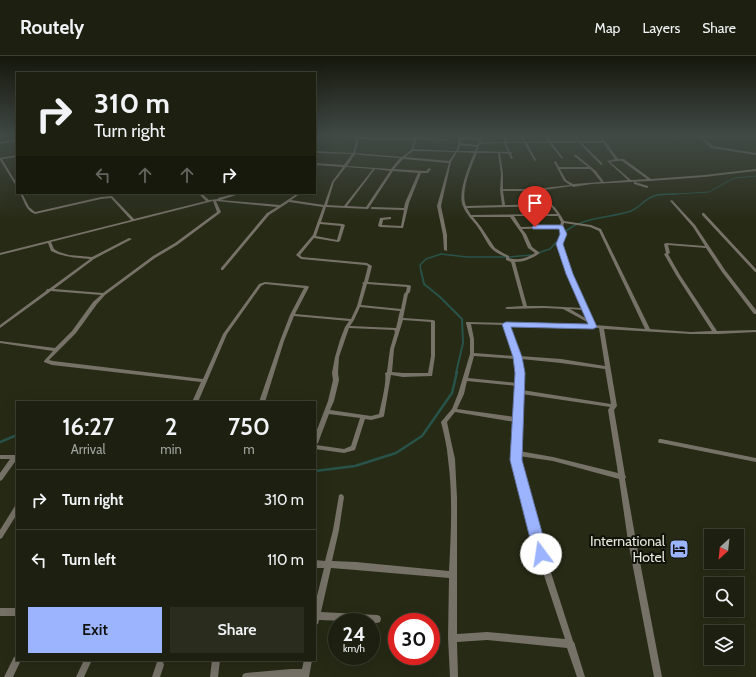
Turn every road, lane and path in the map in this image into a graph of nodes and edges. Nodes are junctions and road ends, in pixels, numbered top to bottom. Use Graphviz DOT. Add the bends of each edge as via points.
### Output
graph roads {
  1 [pos="4,164"];
  2 [pos="316,164"];
  3 [pos="398,164"];
  4 [pos="450,164"];
  5 [pos="472,164"];
  6 [pos="501,164"];
  7 [pos="556,164"];
  8 [pos="585,164"];
  9 [pos="611,164"];
  10 [pos="628,164"];
  11 [pos="346,166"];
  12 [pos="375,168"];
  13 [pos="558,168"];
  14 [pos="590,168"];
  15 [pos="430,169"];
  16 [pos="393,170"];
  17 [pos="756,170"];
  18 [pos="420,172"];
  19 [pos="650,180"];
  20 [pos="630,181"];
  21 [pos="603,182"];
  22 [pos="16,184"];
  23 [pos="573,186"];
  24 [pos="647,187"];
  25 [pos="500,190"];
  26 [pos="535,190"];
  27 [pos="21,194"];
  28 [pos="200,194"];
  29 [pos="237,194"];
  30 [pos="299,194"];
  31 [pos="215,200"];
  32 [pos="208,201"];
  33 [pos="289,201"];
  34 [pos="672,201"];
  35 [pos="552,205"];
  36 [pos="280,206"];
  37 [pos="324,206"];
  38 [pos="504,206"];
  39 [pos="345,207"];
  40 [pos="465,207"];
  41 [pos="372,208"];
  42 [pos="405,209"];
  43 [pos="703,214"];
  44 [pos="511,215"];
  45 [pos="560,215"];
  46 [pos="471,216"];
  47 [pos="390,218"];
  48 [pos="132,219"];
  49 [pos="563,222"];
  50 [pos="319,223"];
  51 [pos="561,227"];
  52 [pos="520,228"];
  53 [pos="313,237"];
  54 [pos="130,239"];
  55 [pos="49,241"];
  56 [pos="708,247"];
  57 [pos="446,250"];
  58 [pos="0,254"];
  59 [pos="93,258"];
  60 [pos="513,261"];
  61 [pos="222,269"];
  62 [pos="756,271"];
  63 [pos="364,283"];
  64 [pos="48,290"];
  65 [pos="104,294"];
  66 [pos="359,306"];
  67 [pos="525,307"];
  68 [pos="507,308"];
  69 [pos="564,308"];
  70 [pos="584,309"];
  71 [pos="402,310"];
  72 [pos="756,313"];
  73 [pos="292,315"];
  74 [pos="400,319"];
  75 [pos="352,320"];
  76 [pos="506,324"];
  77 [pos="592,325"];
  78 [pos="0,327"];
  79 [pos="347,327"];
  80 [pos="601,327"];
  81 [pos="648,330"];
  82 [pos="756,331"];
  83 [pos="397,332"];
  84 [pos="716,333"];
  85 [pos="0,342"];
  86 [pos="56,350"];
  87 [pos="472,354"];
  88 [pos="518,357"];
  89 [pos="608,368"];
  90 [pos="388,373"];
  91 [pos="465,379"];
  92 [pos="204,381"];
  93 [pos="520,388"];
  94 [pos="195,401"];
  95 [pos="262,401"];
  96 [pos="614,406"];
  97 [pos="454,410"];
  98 [pos="328,412"];
  99 [pos="363,417"];
  100 [pos="518,420"];
  101 [pos="316,441"];
  102 [pos="661,441"];
  103 [pos="316,447"];
  104 [pos="516,453"];
  105 [pos="0,456"];
  106 [pos="756,460"];
  107 [pos="623,477"];
  108 [pos="0,478"];
  109 [pos="341,497"];
  110 [pos="16,510"];
  111 [pos="0,536"];
  112 [pos="316,564"];
  113 [pos="328,564"];
  114 [pos="453,576"];
  115 [pos="0,612"];
  116 [pos="16,612"];
  117 [pos="316,614"];
  118 [pos="316,618"];
  119 [pos="328,618"];
  120 [pos="452,638"];
  121 [pos="570,644"];
  122 [pos="16,661"];
  123 [pos="216,661"];
  124 [pos="308,661"];
  125 [pos="86,662"];
  126 [pos="160,665"];
  127 [pos="305,675"];
  128 [pos="8,677"];
  129 [pos="80,677"];
  130 [pos="156,677"];
  131 [pos="214,677"];
  132 [pos="246,677"];
  133 [pos="454,677"];
  134 [pos="581,677"];
  135 [pos="658,677"];
  1 -- 22 [label="street"];
  2 -- 11 [label="street"];
  3 -- 16 [label="street"];
  4 -- 57 [label="street" via="439,206"];
  5 -- 40 [label="street" via="462,197"];
  6 -- 25 [label="street"];
  7 -- 13 [label="street"];
  8 -- 14 [label="street"];
  9 -- 20 [label="street"];
  10 -- 19 [label="street"];
  11 -- 12 [label="street"];
  11 -- 37 [label="street" via="334,182"];
  12 -- 16 [label="street"];
  12 -- 39 [label="street"];
  13 -- 14 [label="street"];
  13 -- 23 [label="street" via="565,180"];
  14 -- 21 [label="street"];
  15 -- 18 [label="street" via="427,172"];
  16 -- 18 [label="street"];
  16 -- 39 [label="street" via="367,208"];
  17 -- 19 [label="street"];
  18 -- 42 [label="street"];
  19 -- 20 [label="street"];
  20 -- 21 [label="street"];
  20 -- 24 [label="street"];
  21 -- 23 [label="street"];
  23 -- 26 [label="street"];
  25 -- 26 [label="street"];
  25 -- 38 [label="street"];
  26 -- 35 [label="street"];
  27 -- 48 [label="street" via="28,208 35,213 112,197"];
  28 -- 32 [label="street"];
  29 -- 31 [label="street"];
  30 -- 33 [label="street"];
  31 -- 32 [label="street"];
  31 -- 36 [label="street"];
  31 -- 65 [label="street" via="219,212"];
  32 -- 48 [label="street"];
  33 -- 36 [label="street"];
  33 -- 37 [label="street"];
  34 -- 56 [label="street"];
  35 -- 38 [label="street"];
  35 -- 45 [label="street"];
  36 -- 61 [label="street" via="268,214"];
  37 -- 39 [label="street"];
  37 -- 50 [label="street"];
  38 -- 40 [label="street"];
  40 -- 46 [label="street"];
  41 -- 42 [label="street"];
  42 -- 47 [label="street" via="402,227 380,226 381,219"];
  43 -- 62 [label="street"];
  44 -- 45 [label="street"];
  44 -- 46 [label="street"];
  44 -- 52 [label="street"];
  45 -- 49 [label="street"];
  46 -- 60 [label="street" via="496,252"];
  48 -- 55 [label="street"];
  49 -- 51 [label="street"];
  49 -- 81 [label="street" via="591,226 600,230"];
  50 -- 53 [label="street"];
  50 -- 53 [label="street" via="343,225 341,234 338,241"];
  51 -- 52 [label="street"];
  51 -- 70 [label="street" via="564,234 560,244"];
  52 -- 60 [label="street" via="530,248 538,253 533,257"];
  53 -- 63 [label="street" via="303,247 299,257 368,265 370,266"];
  54 -- 59 [label="street"];
  55 -- 58 [label="street"];
  55 -- 59 [label="street" via="52,250 58,254"];
  56 -- 72 [label="street"];
  56 -- 84 [label="street" via="666,244 666,254"];
  59 -- 64 [label="street"];
  60 -- 67 [label="street"];
  63 -- 66 [label="street"];
  63 -- 71 [label="street" via="409,286"];
  64 -- 65 [label="street"];
  64 -- 78 [label="street"];
  65 -- 86 [label="street"];
  66 -- 71 [label="street"];
  66 -- 75 [label="street"];
  67 -- 68 [label="street"];
  67 -- 69 [label="street"];
  69 -- 70 [label="street"];
  69 -- 77 [label="street"];
  70 -- 77 [label="street"];
  71 -- 74 [label="street"];
  73 -- 75 [label="street"];
  73 -- 92 [label="street" via="307,288 262,284 225,334"];
  73 -- 95 [label="street"];
  74 -- 83 [label="street"];
  74 -- 90 [label="street" via="433,321 430,375"];
  75 -- 79 [label="street"];
  76 -- 77 [label="street"];
  76 -- 87 [label="street" via="468,323"];
  76 -- 88 [label="street"];
  77 -- 80 [label="street"];
  79 -- 83 [label="street" via="395,329"];
  79 -- 98 [label="street" via="337,357 336,380"];
  80 -- 81 [label="street"];
  80 -- 89 [label="street"];
  81 -- 84 [label="street"];
  82 -- 84 [label="street"];
  83 -- 90 [label="street"];
  85 -- 86 [label="street"];
  86 -- 92 [label="street" via="46,361"];
  87 -- 88 [label="street"];
  87 -- 91 [label="street"];
  88 -- 89 [label="street"];
  88 -- 93 [label="street"];
  89 -- 96 [label="street"];
  90 -- 99 [label="street" via="381,416"];
  91 -- 93 [label="street"];
  91 -- 97 [label="street"];
  92 -- 94 [label="street"];
  93 -- 96 [label="street"];
  93 -- 100 [label="street"];
  96 -- 107 [label="street" via="611,410"];
  97 -- 100 [label="street"];
  97 -- 114 [label="street" via="444,422 455,502"];
  98 -- 99 [label="street"];
  98 -- 101 [label="street"];
  99 -- 103 [label="street" via="353,448 344,451"];
  100 -- 104 [label="street"];
  102 -- 106 [label="street"];
  104 -- 107 [label="street" via="553,459"];
  104 -- 121 [label="street" via="541,554"];
  105 -- 108 [label="street" via="15,457"];
  107 -- 135 [label="street" via="632,541"];
  109 -- 113 [label="street"];
  110 -- 111 [label="street"];
  112 -- 113 [label="street"];
  113 -- 114 [label="street"];
  113 -- 117 [label="street"];
  114 -- 120 [label="street"];
  115 -- 116 [label="street"];
  118 -- 119 [label="street"];
  120 -- 121 [label="street" via="487,636"];
  120 -- 133 [label="street"];
  121 -- 134 [label="street"];
  122 -- 128 [label="street"];
  123 -- 131 [label="street"];
  124 -- 127 [label="street"];
  125 -- 129 [label="street"];
  126 -- 130 [label="street"];
  127 -- 132 [label="street" via="291,673"];
}
